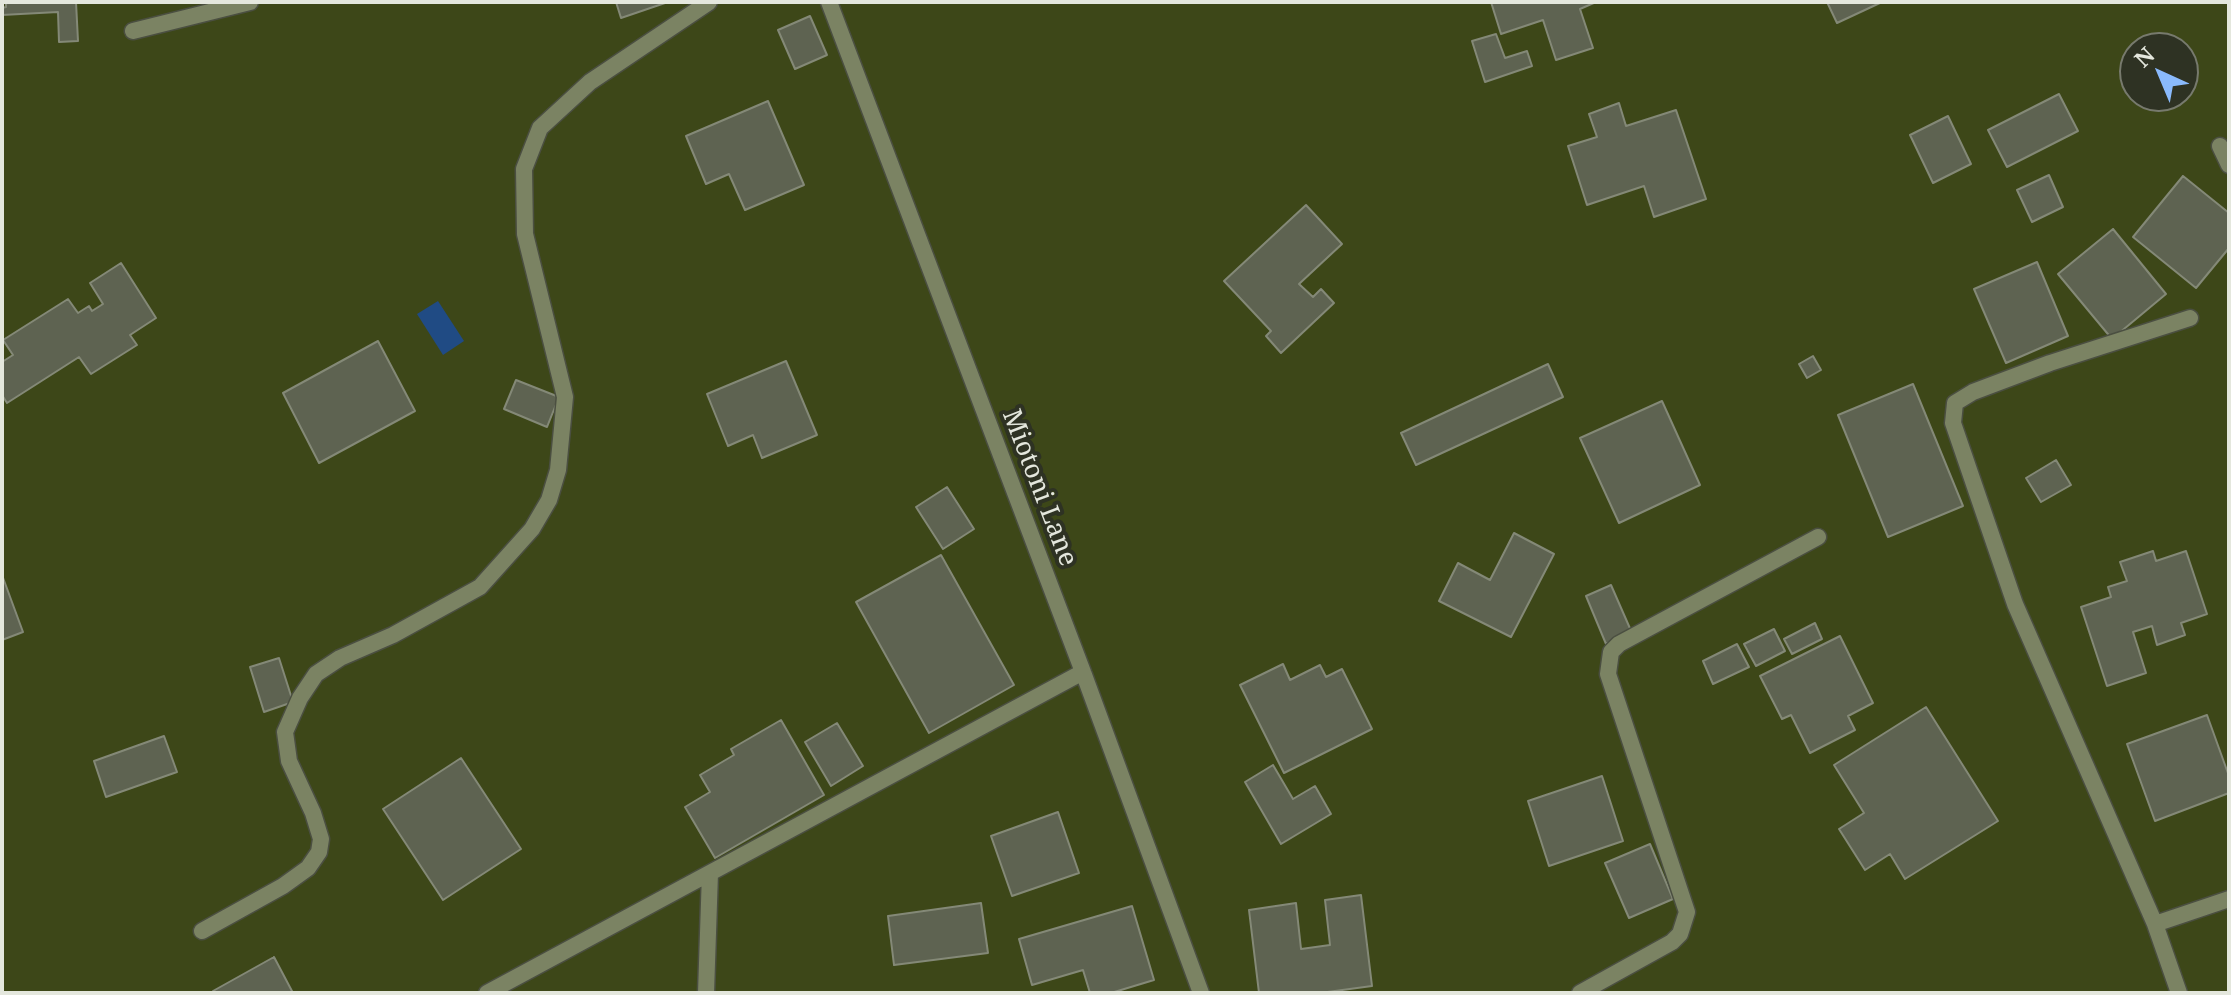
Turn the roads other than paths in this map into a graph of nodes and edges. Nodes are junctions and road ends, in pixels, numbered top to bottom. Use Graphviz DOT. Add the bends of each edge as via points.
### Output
graph roads {
  1 [pos="250,2"];
  2 [pos="709,2"];
  3 [pos="829,2"];
  4 [pos="133,31"];
  5 [pos="2220,146"];
  6 [pos="2229,165"];
  7 [pos="2190,318"];
  8 [pos="1818,537"];
  9 [pos="1083,672"];
  10 [pos="710,873"];
  11 [pos="2229,899"];
  12 [pos="2155,924"];
  13 [pos="202,931"];
  14 [pos="487,993"];
  15 [pos="706,993"];
  16 [pos="1201,993"];
  17 [pos="1580,993"];
  18 [pos="2179,993"];
  1 -- 4 [label="street"];
  2 -- 13 [label="street" via="590,82 540,128 524,169 525,234 565,397 558,470 549,500 532,529 480,587 316,674 285,732 289,761 321,839 319,852 308,868 283,886"];
  3 -- 9 [label="street, Miotoni Lane"];
  5 -- 6 [label="street"];
  7 -- 12 [label="street" via="1973,392 1955,403 1953,423 2015,604"];
  8 -- 17 [label="street" via="1611,652 1608,674 1687,912 1672,942"];
  9 -- 10 [label="street"];
  9 -- 16 [label="street, Miotoni Lane"];
  10 -- 14 [label="street"];
  10 -- 15 [label="street"];
  11 -- 12 [label="street"];
  12 -- 18 [label="street"];
}
